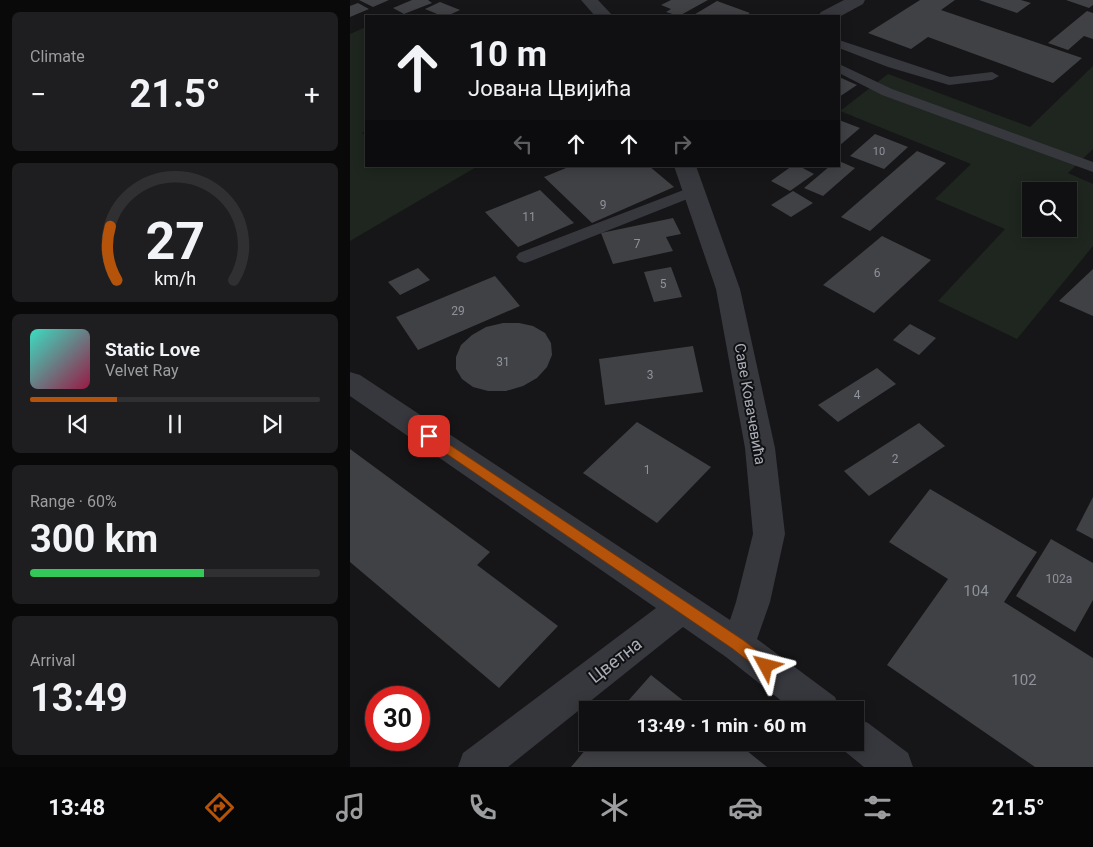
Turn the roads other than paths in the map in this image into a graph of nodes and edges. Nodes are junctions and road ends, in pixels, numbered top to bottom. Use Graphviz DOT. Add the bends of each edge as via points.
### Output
graph roads {
  1 [pos="589,0"];
  2 [pos="856,0"];
  3 [pos="603,15"];
  4 [pos="828,15"];
  5 [pos="840,44"];
  6 [pos="840,68"];
  7 [pos="992,76"];
  8 [pos="1093,167"];
  9 [pos="690,179"];
  10 [pos="525,257"];
  11 [pos="350,382"];
  12 [pos="682,608"];
  13 [pos="738,644"];
  14 [pos="811,701"];
  15 [pos="864,743"];
  16 [pos="477,767"];
  17 [pos="894,767"];
  1 -- 3 [label="street"];
  2 -- 4 [label="street"];
  5 -- 7 [label="lane" via="949,81"];
  6 -- 8 [label="lane" via="887,92"];
  9 -- 10 [label="lane"];
  9 -- 13 [label="street, Саве Ковачевића" via="728,289 760,448 769,534 753,602"];
  11 -- 12 [label="street"];
  12 -- 13 [label="street"];
  12 -- 16 [label="street, Цветна"];
  13 -- 14 [label="street"];
  15 -- 17 [label="street"];
}
